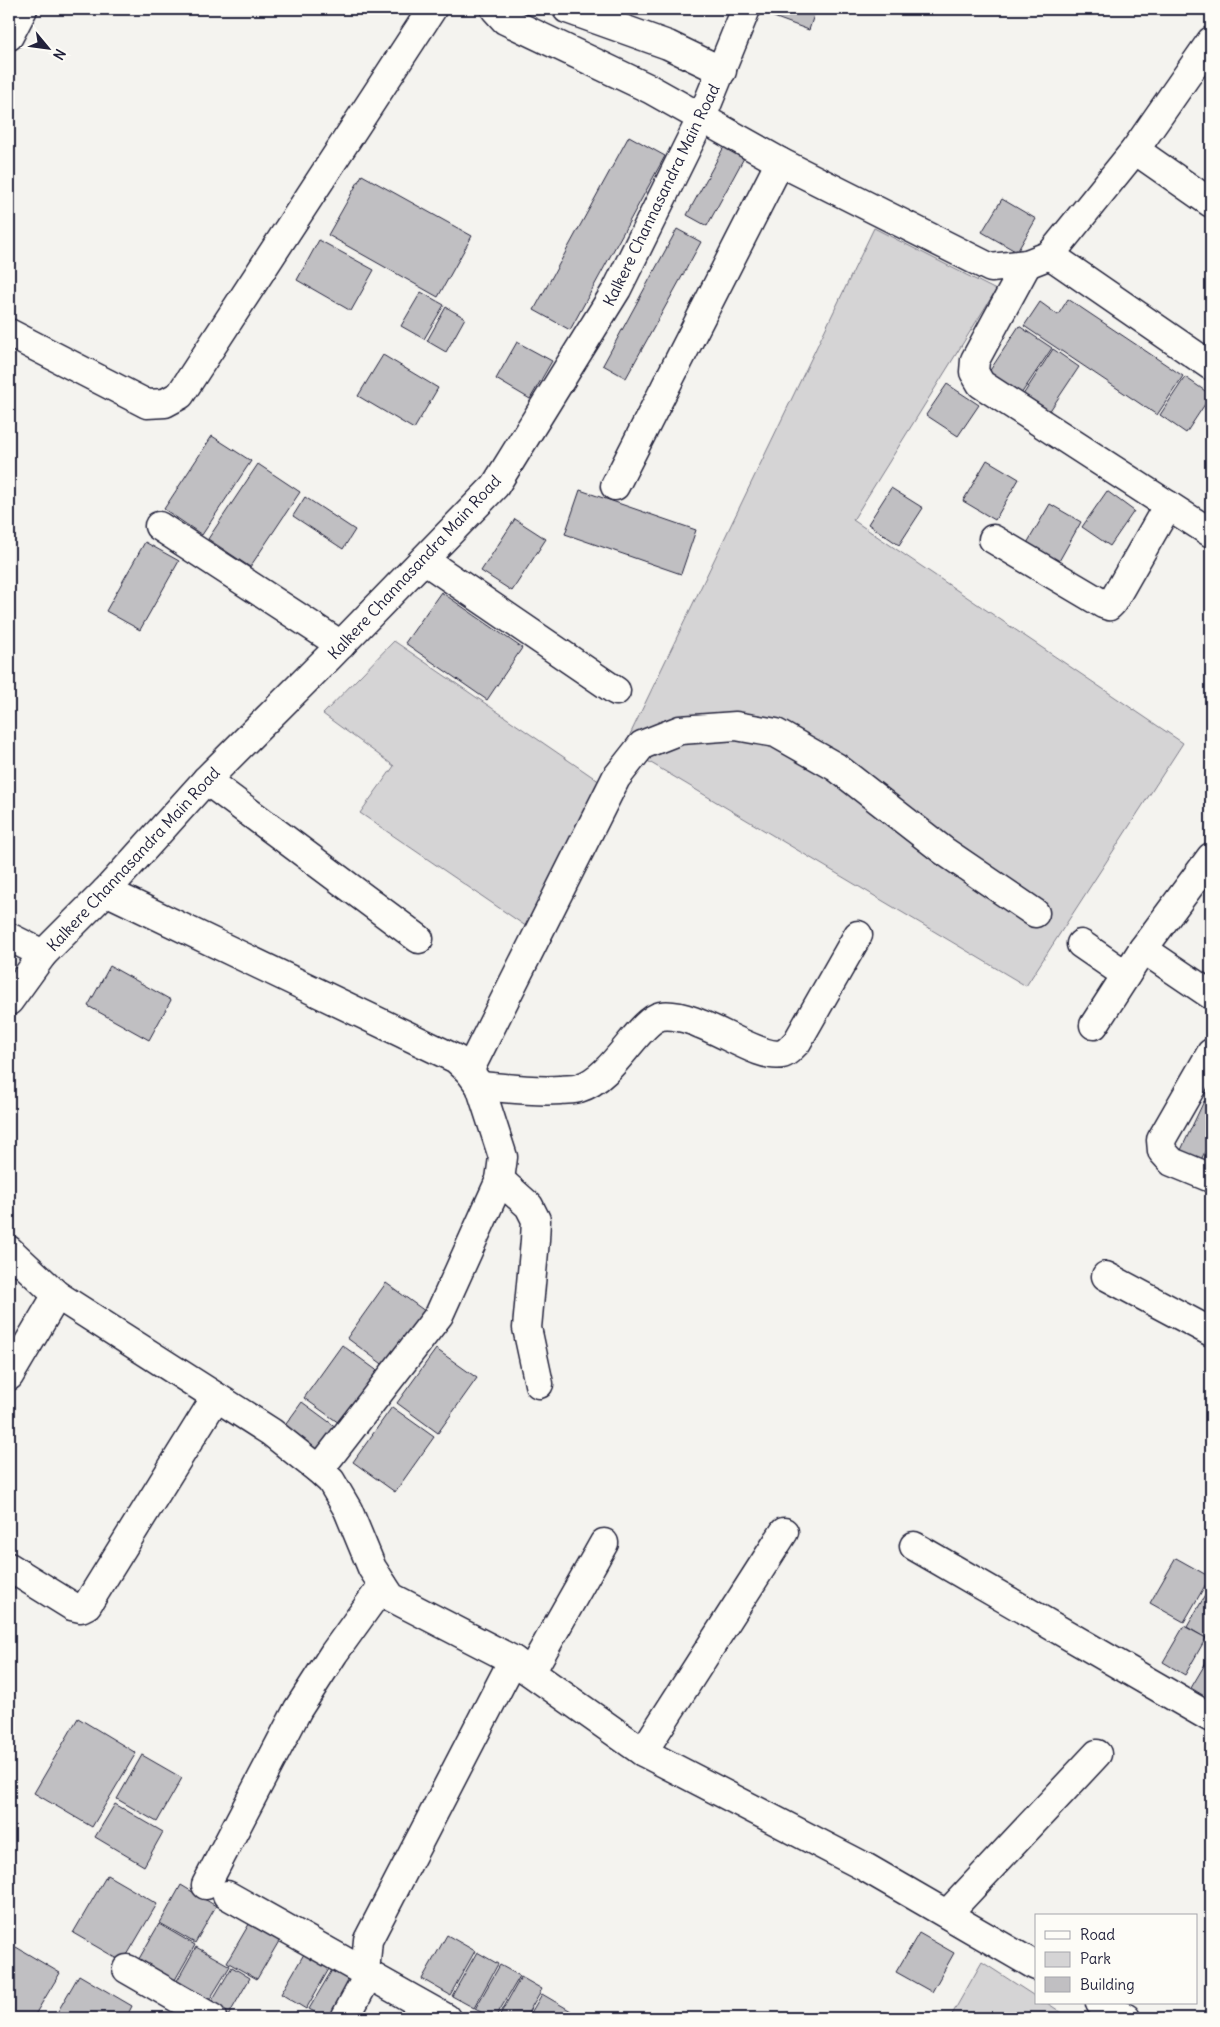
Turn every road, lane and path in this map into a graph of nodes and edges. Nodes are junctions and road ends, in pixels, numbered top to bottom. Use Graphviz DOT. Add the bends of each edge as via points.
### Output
graph roads {
  1 [pos="22,9"];
  2 [pos="432,9"];
  3 [pos="494,9"];
  4 [pos="567,9"];
  5 [pos="746,9"];
  6 [pos="9,36"];
  7 [pos="1206,56"];
  8 [pos="722,71"];
  9 [pos="702,117"];
  10 [pos="1135,150"];
  11 [pos="780,162"];
  12 [pos="1211,203"];
  13 [pos="1038,259"];
  14 [pos="9,332"];
  15 [pos="1211,366"];
  16 [pos="615,486"];
  17 [pos="1168,506"];
  18 [pos="159,526"];
  19 [pos="1211,533"];
  20 [pos="993,539"];
  21 [pos="424,560"];
  22 [pos="341,645"];
  23 [pos="616,691"];
  24 [pos="206,780"];
  25 [pos="1211,857"];
  26 [pos="106,891"];
  27 [pos="1035,913"];
  28 [pos="858,935"];
  29 [pos="9,937"];
  30 [pos="419,939"];
  31 [pos="1081,944"];
  32 [pos="1143,949"];
  33 [pos="43,954"];
  34 [pos="1126,974"];
  35 [pos="1211,994"];
  36 [pos="9,1001"];
  37 [pos="1094,1025"];
  38 [pos="1211,1053"];
  39 [pos="474,1079"];
  40 [pos="1211,1178"];
  41 [pos="500,1180"];
  42 [pos="9,1250"];
  43 [pos="1106,1276"];
  44 [pos="57,1295"];
  45 [pos="1211,1332"];
  46 [pos="9,1376"];
  47 [pos="539,1384"];
  48 [pos="216,1397"];
  49 [pos="319,1470"];
  50 [pos="784,1532"];
  51 [pos="604,1543"];
  52 [pos="914,1546"];
  53 [pos="9,1568"];
  54 [pos="383,1585"];
  55 [pos="522,1666"];
  56 [pos="1211,1718"];
  57 [pos="643,1752"];
  58 [pos="1098,1754"];
  59 [pos="947,1914"];
  60 [pos="1035,1965"];
  61 [pos="126,1969"];
  62 [pos="366,1973"];
  63 [pos="1102,2004"];
  64 [pos="212,2018"];
  65 [pos="345,2018"];
  66 [pos="446,2018"];
  67 [pos="1126,2018"];
  1 -- 6 [label="street"];
  2 -- 14 [label="street" via="180,395 165,403 147,404"];
  3 -- 9 [label="street" via="505,20"];
  4 -- 8 [label="street" via="668,45"];
  5 -- 8 [label="street, Kalkere Channasandra Main Road"];
  7 -- 10 [label="street"];
  8 -- 9 [label="street, Kalkere Channasandra Main Road"];
  9 -- 11 [label="street"];
  9 -- 21 [label="street, Kalkere Channasandra Main Road" via="617,289 495,486"];
  10 -- 12 [label="street"];
  10 -- 13 [label="street"];
  11 -- 13 [label="street" via="991,268"];
  11 -- 16 [label="street"];
  13 -- 15 [label="street"];
  13 -- 17 [label="street" via="975,360 974,372 981,384"];
  17 -- 19 [label="street"];
  17 -- 20 [label="street" via="1109,606"];
  18 -- 22 [label="street"];
  21 -- 22 [label="street, Kalkere Channasandra Main Road"];
  21 -- 23 [label="street"];
  22 -- 24 [label="street, Kalkere Channasandra Main Road"];
  24 -- 26 [label="street, Kalkere Channasandra Main Road"];
  24 -- 30 [label="street"];
  25 -- 32 [label="street"];
  26 -- 33 [label="street, Kalkere Channasandra Main Road"];
  26 -- 39 [label="street" via="456,1059"];
  27 -- 39 [label="street" via="944,851 836,767 776,734 736,726 680,730 642,745 616,778"];
  28 -- 39 [label="street" via="797,1042 783,1054 767,1054 676,1016 659,1016 645,1026 597,1079 579,1088 543,1091"];
  29 -- 33 [label="street"];
  31 -- 34 [label="street"];
  32 -- 34 [label="street"];
  32 -- 35 [label="street"];
  33 -- 36 [label="street, Kalkere Channasandra Main Road"];
  34 -- 37 [label="street"];
  38 -- 40 [label="street" via="1161,1140 1162,1151 1172,1162"];
  39 -- 41 [label="street" via="503,1157"];
  41 -- 47 [label="street" via="530,1206 536,1220 527,1328"];
  41 -- 49 [label="street" via="439,1315"];
  42 -- 44 [label="street"];
  43 -- 45 [label="street"];
  44 -- 46 [label="street"];
  44 -- 48 [label="street"];
  48 -- 49 [label="street" via="271,1432"];
  48 -- 53 [label="street" via="87,1605 81,1608 72,1606"];
  49 -- 54 [label="street" via="331,1481 348,1510 372,1568"];
  50 -- 57 [label="street"];
  51 -- 55 [label="street"];
  52 -- 56 [label="street"];
  54 -- 55 [label="street" via="391,1596"];
  54 -- 62 [label="street" via="298,1709 216,1890"];
  55 -- 57 [label="street"];
  55 -- 62 [label="street" via="368,1940"];
  57 -- 59 [label="street" via="865,1867"];
  58 -- 59 [label="street"];
  59 -- 60 [label="street"];
  61 -- 64 [label="street"];
  62 -- 65 [label="street"];
  62 -- 66 [label="street"];
  63 -- 67 [label="street"];
}
